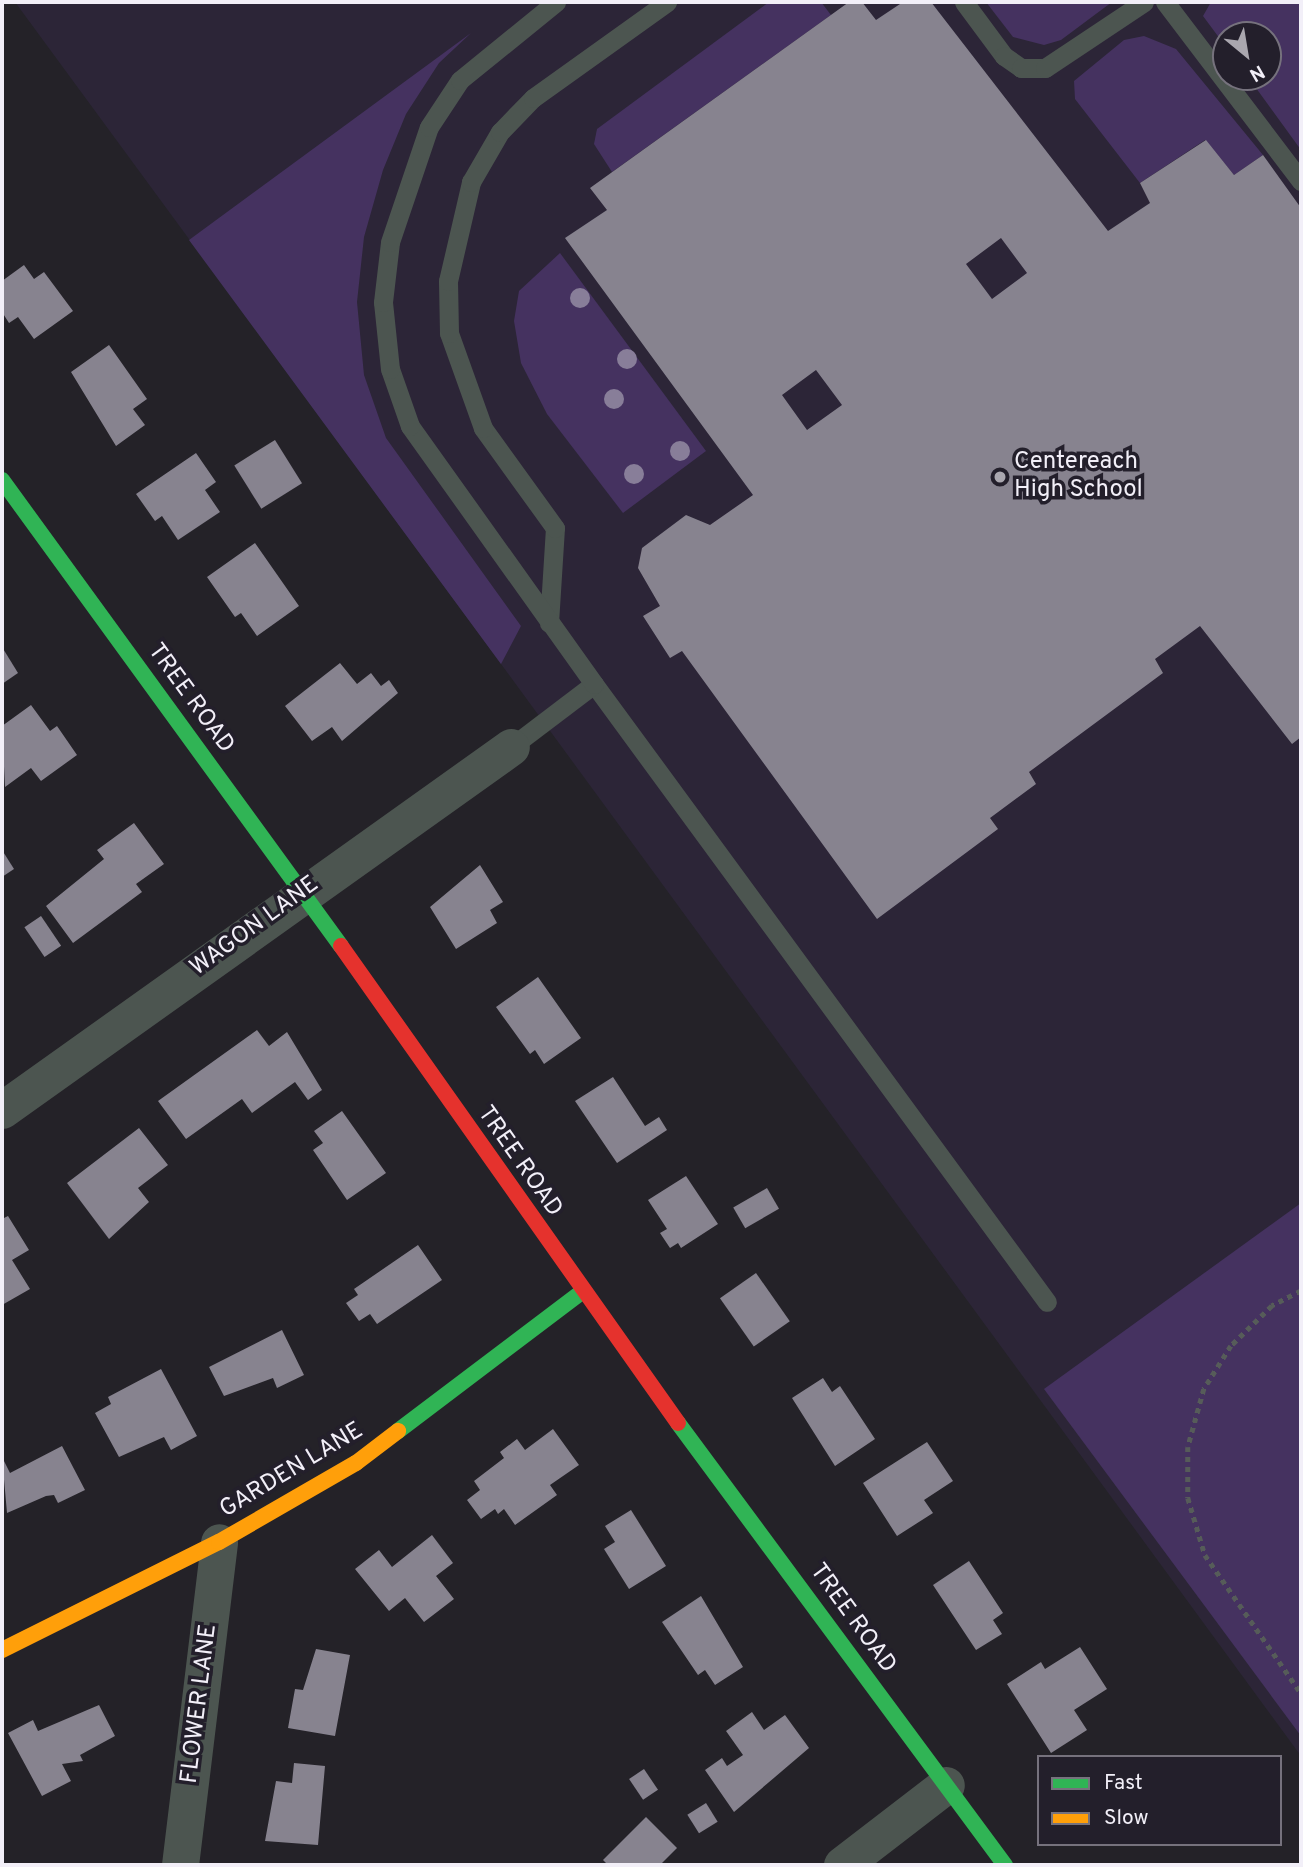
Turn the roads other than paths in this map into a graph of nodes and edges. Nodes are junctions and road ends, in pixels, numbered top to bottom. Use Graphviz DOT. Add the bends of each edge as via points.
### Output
graph roads {
  1 [pos="556,2"];
  2 [pos="667,2"];
  3 [pos="964,2"];
  4 [pos="1144,2"];
  5 [pos="1166,2"];
  6 [pos="1301,181"];
  7 [pos="2,480"];
  8 [pos="550,623"];
  9 [pos="594,684"];
  10 [pos="511,747"];
  11 [pos="302,891"];
  12 [pos="2,1110"];
  13 [pos="582,1292"];
  14 [pos="1047,1302"];
  15 [pos="219,1542"];
  16 [pos="2,1650"];
  17 [pos="946,1785"];
  18 [pos="180,1865"];
  19 [pos="842,1865"];
  20 [pos="1004,1865"];
  1 -- 8 [label="lane" via="460,80 429,127 397,216 383,302 390,369 410,426"];
  2 -- 8 [label="lane" via="533,98 500,132 471,183 448,281 449,333 482,428 555,528"];
  3 -- 4 [label="lane" via="1004,56 1021,68 1068,57"];
  5 -- 6 [label="lane"];
  7 -- 11 [label="street, TREE ROAD"];
  8 -- 9 [label="lane"];
  9 -- 10 [label="lane"];
  9 -- 14 [label="lane"];
  10 -- 11 [label="street, WAGON LANE"];
  11 -- 12 [label="street, WAGON LANE"];
  11 -- 13 [label="street, TREE ROAD"];
  13 -- 15 [label="street, GARDEN LANE" via="356,1463"];
  13 -- 17 [label="street, TREE ROAD"];
  15 -- 16 [label="street, GARDEN LANE"];
  15 -- 18 [label="street, FLOWER LANE"];
  17 -- 19 [label="street"];
  17 -- 20 [label="street, TREE ROAD"];
}
